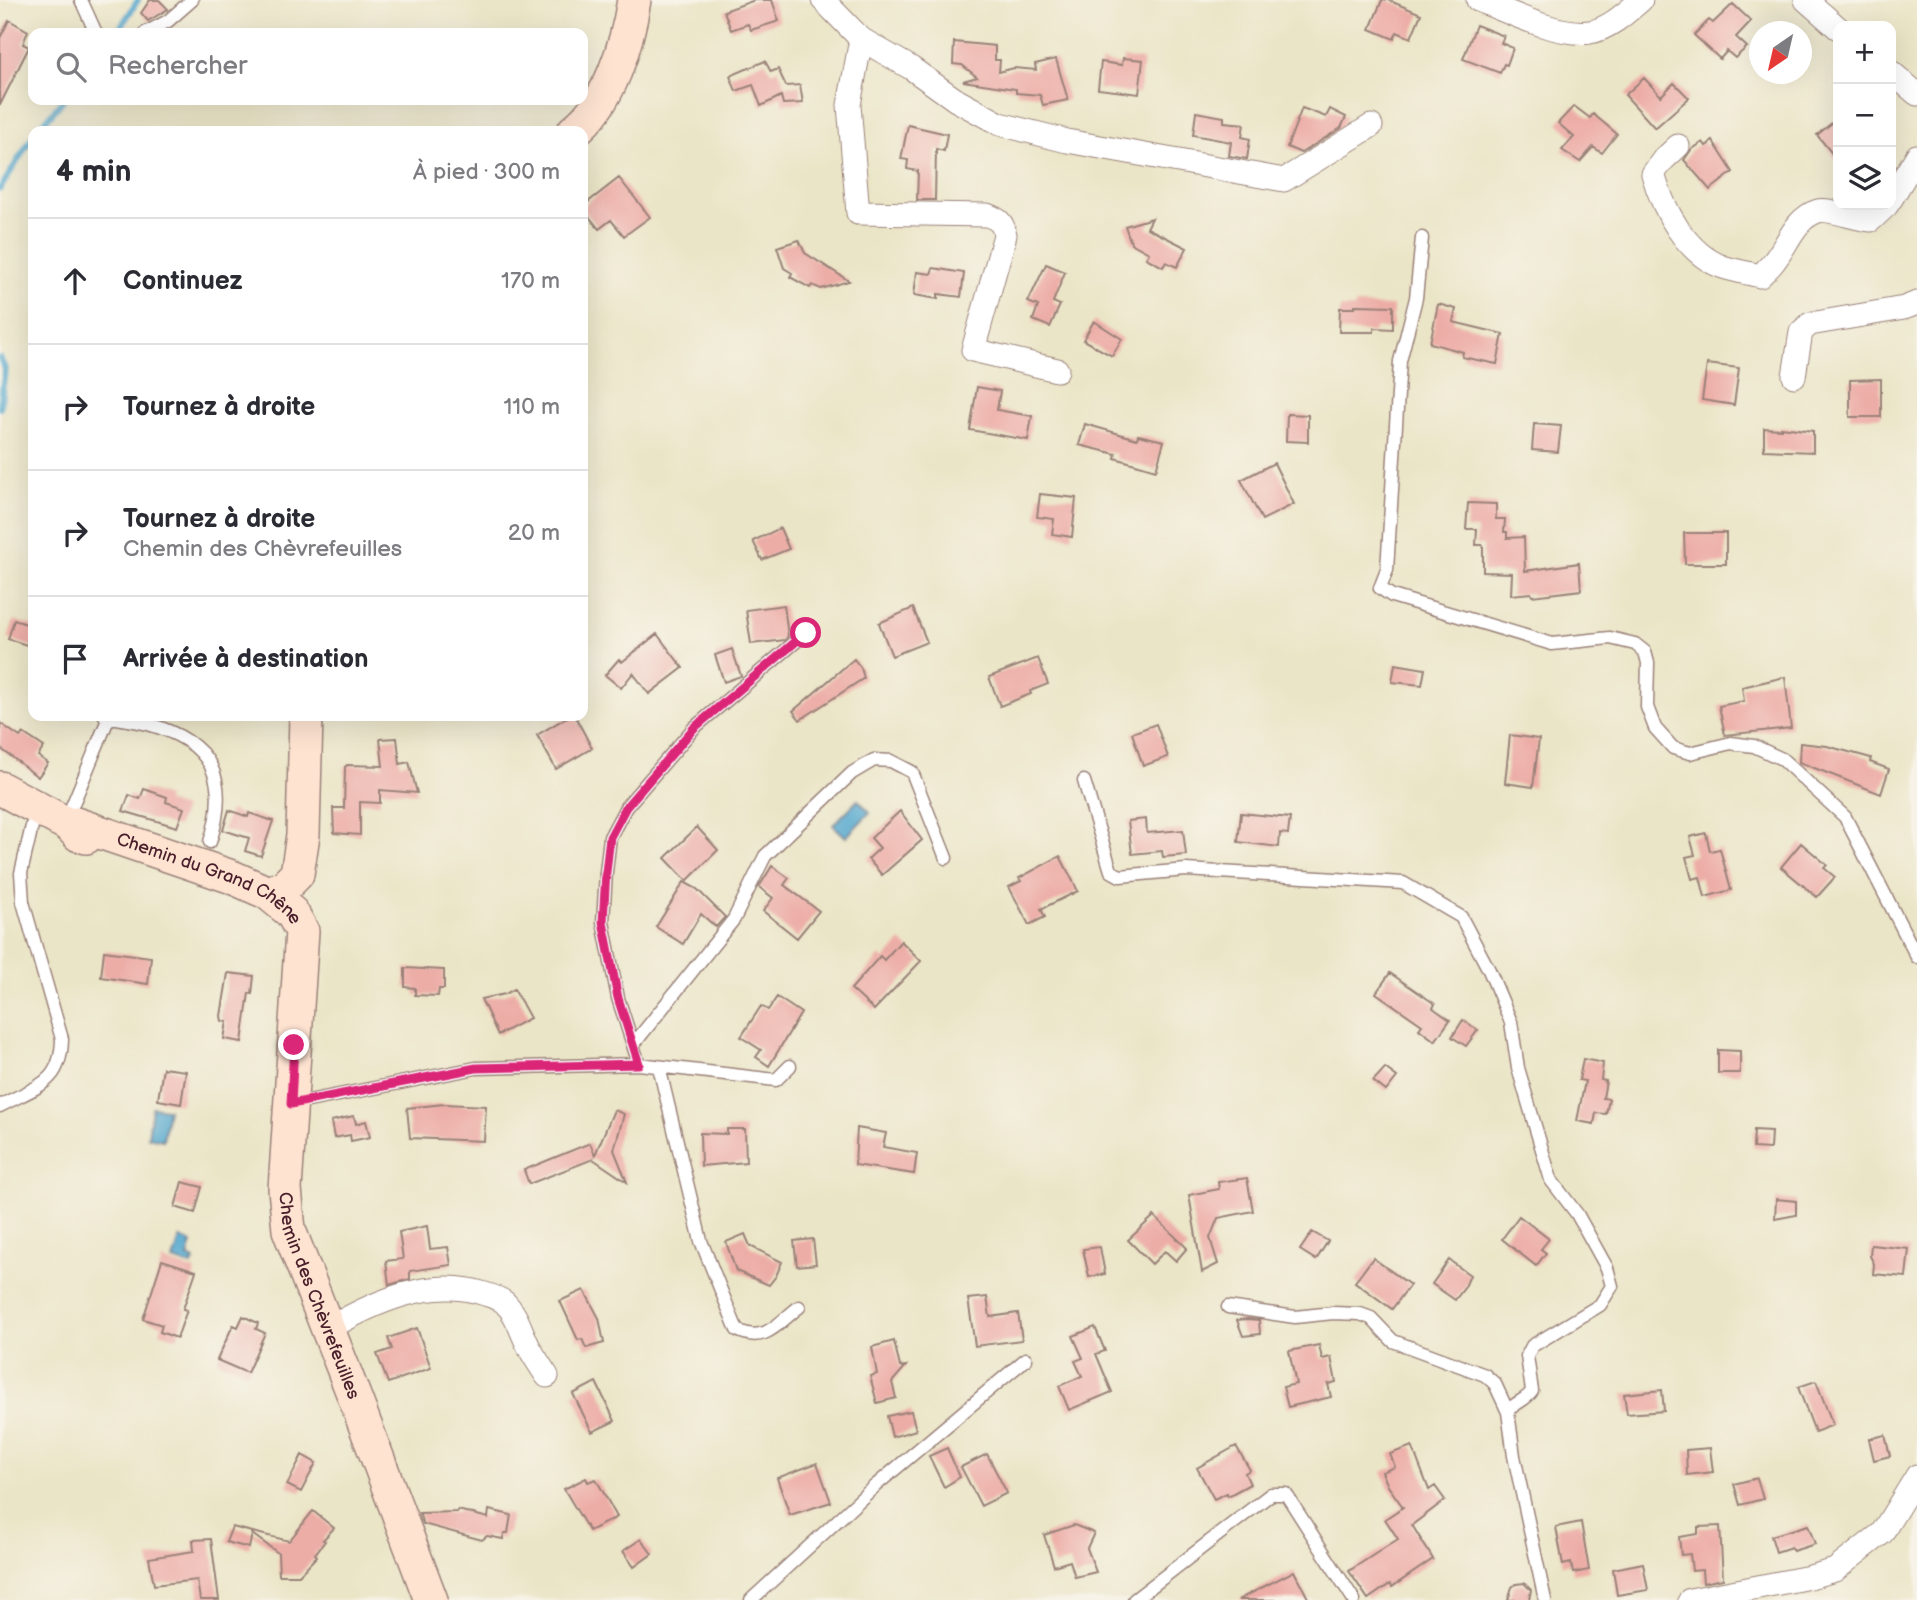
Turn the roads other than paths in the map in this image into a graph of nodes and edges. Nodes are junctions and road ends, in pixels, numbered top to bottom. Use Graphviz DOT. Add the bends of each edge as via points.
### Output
graph roads {
  1 [pos="80,0"];
  2 [pos="192,0"];
  3 [pos="634,0"];
  4 [pos="822,0"];
  5 [pos="1478,0"];
  6 [pos="1641,0"];
  7 [pos="1806,0"];
  8 [pos="1833,24"];
  9 [pos="94,28"];
  10 [pos="155,28"];
  11 [pos="861,39"];
  12 [pos="1896,76"];
  13 [pos="1917,94"];
  14 [pos="580,126"];
  15 [pos="1371,126"];
  16 [pos="1678,146"];
  17 [pos="1917,156"];
  18 [pos="1896,191"];
  19 [pos="1881,210"];
  20 [pos="1422,237"];
  21 [pos="1917,303"];
  22 [pos="1056,370"];
  23 [pos="1794,376"];
  24 [pos="806,633"];
  25 [pos="105,721"];
  26 [pos="132,721"];
  27 [pos="306,721"];
  28 [pos="1084,781"];
  29 [pos="0,789"];
  30 [pos="57,819"];
  31 [pos="303,835"];
  32 [pos="210,842"];
  33 [pos="946,858"];
  34 [pos="286,918"];
  35 [pos="1917,957"];
  36 [pos="300,976"];
  37 [pos="633,1045"];
  38 [pos="639,1064"];
  39 [pos="790,1066"];
  40 [pos="659,1067"];
  41 [pos="291,1104"];
  42 [pos="0,1106"];
  43 [pos="799,1307"];
  44 [pos="1228,1307"];
  45 [pos="328,1329"];
  46 [pos="1026,1359"];
  47 [pos="547,1376"];
  48 [pos="1507,1412"];
  49 [pos="1917,1476"];
  50 [pos="431,1600"];
  51 [pos="751,1600"];
  52 [pos="1134,1600"];
  53 [pos="1353,1600"];
  54 [pos="1545,1600"];
  55 [pos="1690,1600"];
  1 -- 9 [label="lane"];
  2 -- 10 [label="lane"];
  3 -- 14 [label="main road" via="627,41 608,84"];
  4 -- 11 [label="street"];
  5 -- 6 [label="street" via="1565,32 1592,32"];
  7 -- 8 [label="street"];
  11 -- 15 [label="street" via="1000,124 1067,141 1284,180"];
  11 -- 22 [label="street" via="849,105 859,213 987,215 997,219 1005,235 973,349"];
  12 -- 13 [label="street"];
  16 -- 19 [label="street" via="1653,174 1660,198 1700,254 1721,267 1760,276 1776,260 1792,231 1818,211 1871,219"];
  17 -- 18 [label="street"];
  20 -- 35 [label="lane" via="1416,298 1400,361 1387,570 1380,588 1392,596 1552,644 1609,638 1635,644 1645,652 1648,663 1647,707 1655,728 1673,748 1690,752 1731,743 1754,746 1782,759 1846,817"];
  21 -- 23 [label="street" via="1810,324 1801,332"];
  24 -- 37 [label="lane" via="694,728 626,807 610,837 603,922"];
  25 -- 30 [label="lane"];
  26 -- 32 [label="lane" via="175,734 195,745 207,760 219,806"];
  27 -- 31 [label="main road"];
  28 -- 48 [label="lane" via="1111,871 1120,876 1186,870 1403,883 1461,917 1511,1022 1518,1068 1551,1180 1577,1214 1612,1286 1600,1305 1532,1346 1527,1356 1532,1391"];
  29 -- 30 [label="main road, Chemin du Grand Chêne"];
  30 -- 34 [label="main road, Chemin du Grand Chêne" via="232,877"];
  30 -- 34 [label="main road, Chemin du Grand Chêne" via="79,835 223,887 271,919"];
  30 -- 42 [label="lane" via="21,873 23,902 62,1039 62,1059 54,1075"];
  31 -- 34 [label="main road"];
  31 -- 34 [label="main road" via="311,887"];
  33 -- 37 [label="lane" via="912,772 891,761 874,760 852,773 765,856 734,919"];
  34 -- 36 [label="main road, Chemin du Grand Chêne"];
  36 -- 41 [label="main road, Chemin des Chèvrefeuilles"];
  37 -- 38 [label="lane"];
  38 -- 40 [label="lane"];
  38 -- 41 [label="lane" via="476,1068"];
  39 -- 40 [label="lane" via="776,1080"];
  40 -- 43 [label="lane" via="701,1241 737,1330 763,1335"];
  41 -- 45 [label="main road, Chemin des Chèvrefeuilles" via="285,1189 289,1230"];
  44 -- 48 [label="lane" via="1295,1317 1333,1313 1371,1318 1393,1341 1485,1375 1495,1384"];
  45 -- 47 [label="street" via="357,1312 411,1292 434,1287 475,1291 502,1300 515,1314"];
  45 -- 50 [label="main road, Chemin des Chèvrefeuilles"];
  46 -- 51 [label="lane" via="875,1486"];
  48 -- 54 [label="lane"];
  49 -- 55 [label="street" via="1882,1533 1835,1570"];
  52 -- 53 [label="lane" via="1271,1494 1286,1494"];
}
